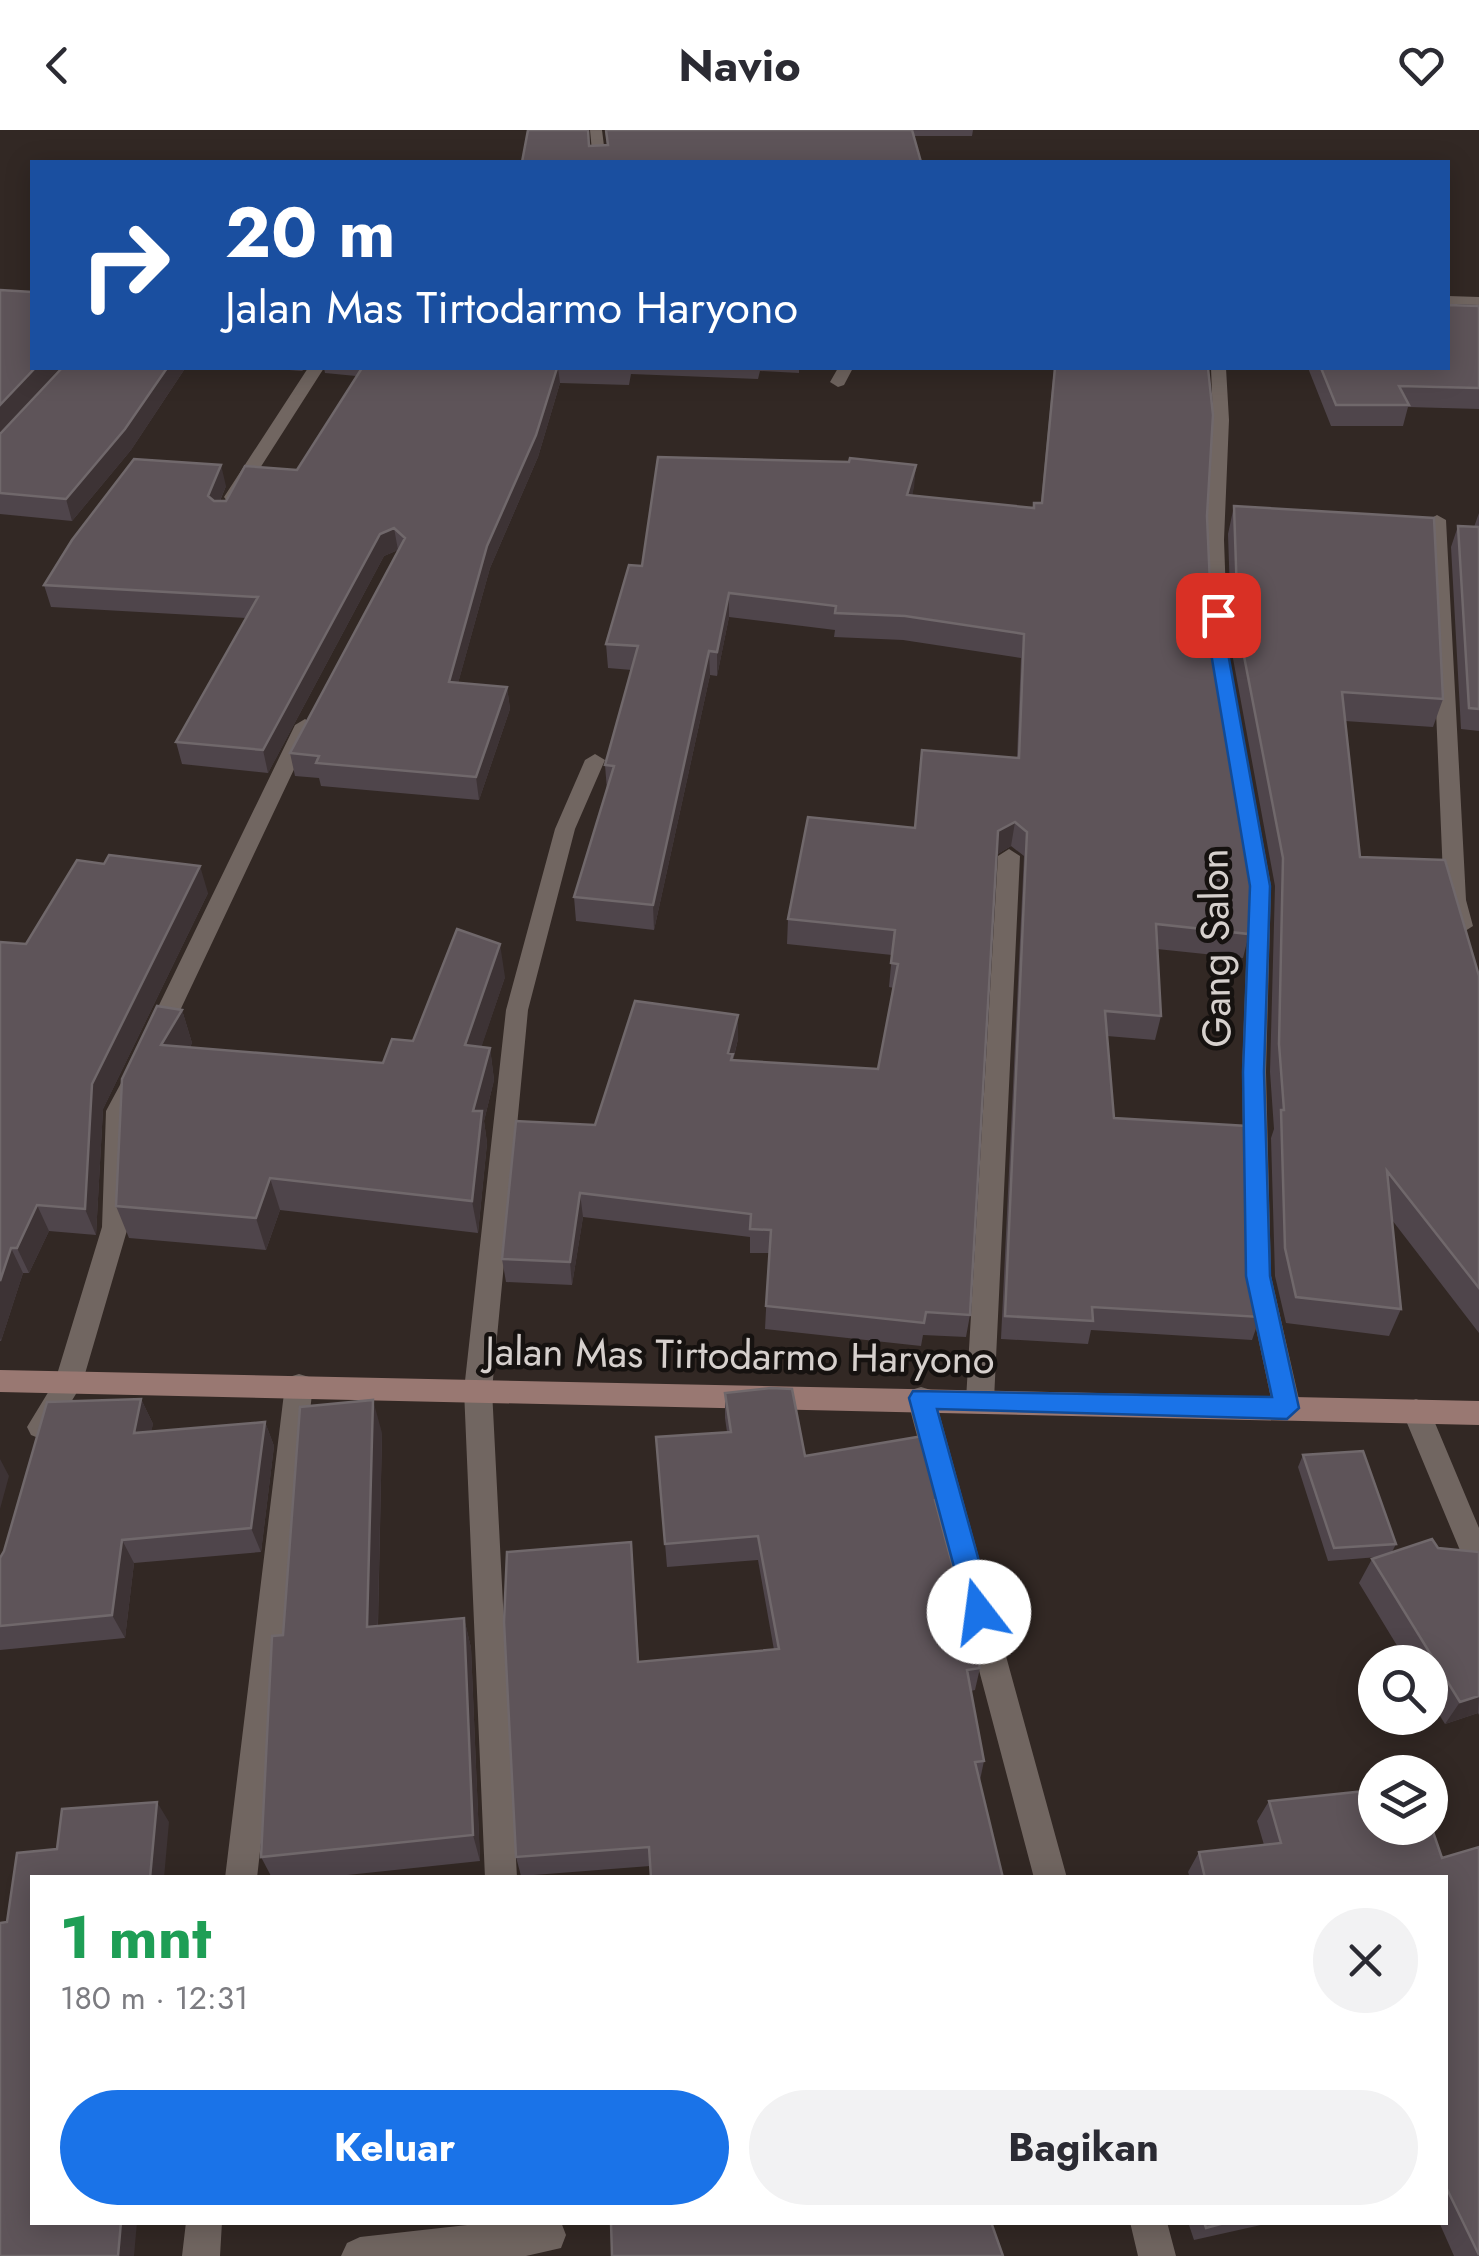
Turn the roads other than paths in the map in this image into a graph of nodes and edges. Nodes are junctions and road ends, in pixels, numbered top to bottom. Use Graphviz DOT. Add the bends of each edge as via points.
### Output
graph roads {
  1 [pos="596,130"];
  2 [pos="600,160"];
  3 [pos="1450,300"];
  4 [pos="1479,302"];
  5 [pos="315,370"];
  6 [pos="1218,370"];
  7 [pos="225,515"];
  8 [pos="1437,520"];
  9 [pos="317,703"];
  10 [pos="595,760"];
  11 [pos="1009,856"];
  12 [pos="1467,949"];
  13 [pos="0,1381"];
  14 [pos="68,1384"];
  15 [pos="299,1385"];
  16 [pos="478,1390"];
  17 [pos="922,1398"];
  18 [pos="980,1400"];
  19 [pos="1287,1408"];
  20 [pos="1416,1411"];
  21 [pos="1479,1413"];
  22 [pos="31,1463"];
  23 [pos="1479,1563"];
  24 [pos="241,1875"];
  25 [pos="501,1875"];
  26 [pos="1051,1875"];
  27 [pos="204,2225"];
  28 [pos="1149,2225"];
  29 [pos="548,2235"];
  30 [pos="201,2256"];
  31 [pos="360,2256"];
  32 [pos="1157,2256"];
  1 -- 2 [label="street"];
  3 -- 4 [label="street"];
  5 -- 7 [label="street" via="242,477"];
  6 -- 19 [label="street, Gang Salon" via="1219,653 1260,886 1254,1072 1258,1276"];
  8 -- 12 [label="street" via="1455,900"];
  9 -- 14 [label="street" via="118,1111 115,1226"];
  10 -- 16 [label="street" via="565,829 517,1010"];
  11 -- 18 [label="street"];
  13 -- 14 [label="street, Jalan Mas Tirtodarmo Haryono"];
  14 -- 15 [label="street, Jalan Mas Tirtodarmo Haryono"];
  14 -- 22 [label="street" via="42,1424"];
  15 -- 16 [label="street, Jalan Mas Tirtodarmo Haryono"];
  15 -- 24 [label="street"];
  16 -- 17 [label="street, Jalan Mas Tirtodarmo Haryono"];
  16 -- 25 [label="street"];
  17 -- 18 [label="street, Jalan Mas Tirtodarmo Haryono"];
  17 -- 26 [label="street"];
  18 -- 19 [label="street, Jalan Mas Tirtodarmo Haryono"];
  19 -- 20 [label="street, Jalan Mas Tirtodarmo Haryono"];
  20 -- 21 [label="street, Jalan Mas Tirtodarmo Haryono"];
  20 -- 23 [label="street"];
  27 -- 30 [label="street"];
  28 -- 32 [label="street"];
  29 -- 31 [label="street"];
}
